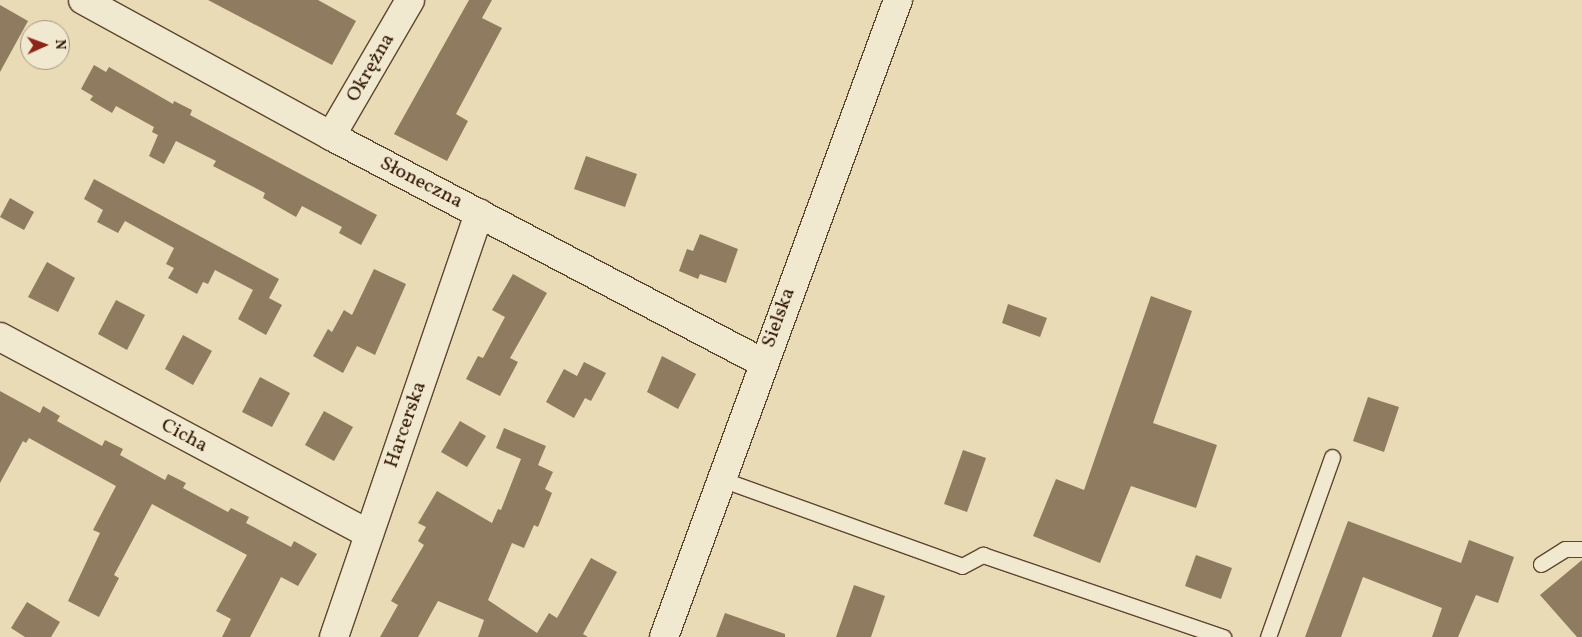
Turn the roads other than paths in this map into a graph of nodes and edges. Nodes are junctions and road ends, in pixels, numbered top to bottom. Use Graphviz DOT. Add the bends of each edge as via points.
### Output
graph roads {
  1 [pos="83,0"];
  2 [pos="410,0"];
  3 [pos="898,0"];
  4 [pos="331,136"];
  5 [pos="479,213"];
  6 [pos="0,337"];
  7 [pos="762,362"];
  8 [pos="1332,458"];
  9 [pos="720,479"];
  10 [pos="369,534"];
  11 [pos="1582,549"];
  12 [pos="1541,564"];
  13 [pos="334,637"];
  14 [pos="664,637"];
  15 [pos="1223,637"];
  16 [pos="1268,637"];
  1 -- 4 [label="street, Słoneczna"];
  2 -- 4 [label="street, Okrężna"];
  3 -- 7 [label="street, Sielska"];
  4 -- 5 [label="street, Słoneczna"];
  5 -- 7 [label="street, Słoneczna"];
  5 -- 10 [label="street, Harcerska"];
  6 -- 10 [label="street, Cicha"];
  7 -- 9 [label="street, Sielska"];
  8 -- 16 [label="lane"];
  9 -- 14 [label="street, Sielska"];
  9 -- 15 [label="lane" via="962,566 983,555"];
  10 -- 13 [label="street, Harcerska"];
  11 -- 12 [label="lane" via="1565,549"];
}
